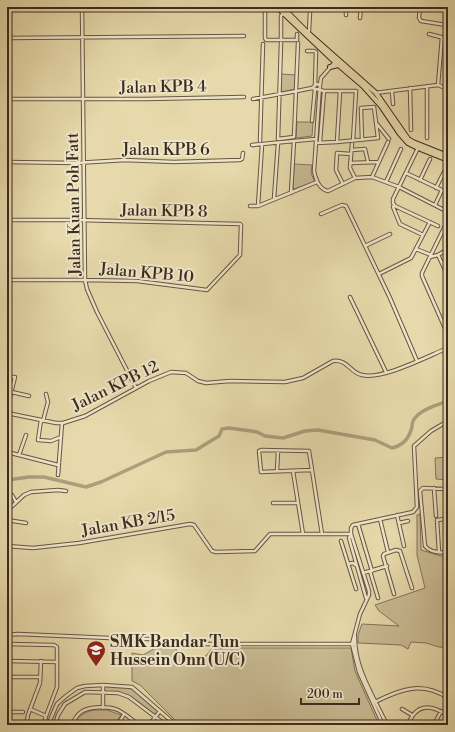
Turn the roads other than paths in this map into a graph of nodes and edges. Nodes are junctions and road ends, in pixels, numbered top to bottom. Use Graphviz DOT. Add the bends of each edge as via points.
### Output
graph roads {
  1 [pos="7,7"];
  2 [pos="11,7"];
  3 [pos="82,7"];
  4 [pos="277,7"];
  5 [pos="346,7"];
  6 [pos="361,7"];
  7 [pos="420,7"];
  8 [pos="284,10"];
  9 [pos="447,10"];
  10 [pos="265,12"];
  11 [pos="310,12"];
  12 [pos="346,15"];
  13 [pos="360,18"];
  14 [pos="297,34"];
  15 [pos="307,34"];
  16 [pos="429,34"];
  17 [pos="244,36"];
  18 [pos="7,38"];
  19 [pos="83,38"];
  20 [pos="442,38"];
  21 [pos="448,39"];
  22 [pos="281,42"];
  23 [pos="298,42"];
  24 [pos="263,44"];
  25 [pos="307,51"];
  26 [pos="335,62"];
  27 [pos="330,67"];
  28 [pos="320,85"];
  29 [pos="438,85"];
  30 [pos="427,86"];
  31 [pos="314,87"];
  32 [pos="410,88"];
  33 [pos="448,89"];
  34 [pos="320,90"];
  35 [pos="392,90"];
  36 [pos="297,91"];
  37 [pos="324,91"];
  38 [pos="340,91"];
  39 [pos="279,94"];
  40 [pos="374,94"];
  41 [pos="244,97"];
  42 [pos="261,98"];
  43 [pos="7,99"];
  44 [pos="253,99"];
  45 [pos="83,100"];
  46 [pos="393,104"];
  47 [pos="312,121"];
  48 [pos="377,124"];
  49 [pos="410,130"];
  50 [pos="402,134"];
  51 [pos="427,138"];
  52 [pos="362,140"];
  53 [pos="260,141"];
  54 [pos="278,141"];
  55 [pos="294,141"];
  56 [pos="316,141"];
  57 [pos="320,142"];
  58 [pos="336,142"];
  59 [pos="352,142"];
  60 [pos="252,145"];
  61 [pos="262,145"];
  62 [pos="401,148"];
  63 [pos="418,148"];
  64 [pos="351,152"];
  65 [pos="243,153"];
  66 [pos="448,156"];
  67 [pos="430,160"];
  68 [pos="448,160"];
  69 [pos="7,162"];
  70 [pos="368,162"];
  71 [pos="379,162"];
  72 [pos="84,163"];
  73 [pos="350,163"];
  74 [pos="447,166"];
  75 [pos="406,173"];
  76 [pos="372,177"];
  77 [pos="355,178"];
  78 [pos="420,180"];
  79 [pos="317,182"];
  80 [pos="386,182"];
  81 [pos="343,184"];
  82 [pos="399,187"];
  83 [pos="436,188"];
  84 [pos="442,190"];
  85 [pos="291,193"];
  86 [pos="448,193"];
  87 [pos="274,199"];
  88 [pos="393,204"];
  89 [pos="435,205"];
  90 [pos="250,206"];
  91 [pos="258,206"];
  92 [pos="448,212"];
  93 [pos="321,214"];
  94 [pos="7,220"];
  95 [pos="85,220"];
  96 [pos="448,220"];
  97 [pos="430,222"];
  98 [pos="438,226"];
  99 [pos="446,227"];
  100 [pos="390,234"];
  101 [pos="423,235"];
  102 [pos="365,246"];
  103 [pos="416,249"];
  104 [pos="448,249"];
  105 [pos="438,255"];
  106 [pos="430,256"];
  107 [pos="448,260"];
  108 [pos="442,263"];
  109 [pos="379,274"];
  110 [pos="448,276"];
  111 [pos="7,280"];
  112 [pos="85,280"];
  113 [pos="207,290"];
  114 [pos="446,291"];
  115 [pos="448,295"];
  116 [pos="350,296"];
  117 [pos="448,326"];
  118 [pos="444,327"];
  119 [pos="448,335"];
  120 [pos="448,348"];
  121 [pos="417,361"];
  122 [pos="386,372"];
  123 [pos="7,377"];
  124 [pos="448,381"];
  125 [pos="136,388"];
  126 [pos="7,391"];
  127 [pos="448,391"];
  128 [pos="11,392"];
  129 [pos="46,394"];
  130 [pos="29,396"];
  131 [pos="7,409"];
  132 [pos="7,413"];
  133 [pos="42,421"];
  134 [pos="448,421"];
  135 [pos="62,423"];
  136 [pos="26,435"];
  137 [pos="61,437"];
  138 [pos="278,451"];
  139 [pos="8,452"];
  140 [pos="20,455"];
  141 [pos="58,465"];
  142 [pos="7,468"];
  143 [pos="312,470"];
  144 [pos="277,471"];
  145 [pos="293,471"];
  146 [pos="58,475"];
  147 [pos="434,488"];
  148 [pos="66,491"];
  149 [pos="7,494"];
  150 [pos="448,495"];
  151 [pos="16,502"];
  152 [pos="273,503"];
  153 [pos="297,503"];
  154 [pos="7,511"];
  155 [pos="397,517"];
  156 [pos="436,518"];
  157 [pos="445,519"];
  158 [pos="7,520"];
  159 [pos="381,520"];
  160 [pos="408,521"];
  161 [pos="26,523"];
  162 [pos="399,523"];
  163 [pos="358,524"];
  164 [pos="303,534"];
  165 [pos="322,534"];
  166 [pos="351,534"];
  167 [pos="341,541"];
  168 [pos="7,546"];
  169 [pos="404,546"];
  170 [pos="388,552"];
  171 [pos="439,552"];
  172 [pos="448,552"];
  173 [pos="354,557"];
  174 [pos="348,563"];
  175 [pos="357,566"];
  176 [pos="387,566"];
  177 [pos="371,572"];
  178 [pos="363,574"];
  179 [pos="412,588"];
  180 [pos="356,589"];
  181 [pos="394,594"];
  182 [pos="366,598"];
  183 [pos="378,598"];
  184 [pos="7,635"];
  185 [pos="7,644"];
  186 [pos="354,644"];
  187 [pos="7,660"];
  188 [pos="41,661"];
  189 [pos="57,662"];
  190 [pos="7,677"];
  191 [pos="40,677"];
  192 [pos="9,683"];
  193 [pos="103,685"];
  194 [pos="103,692"];
  195 [pos="374,696"];
  196 [pos="448,698"];
  197 [pos="381,699"];
  198 [pos="375,702"];
  199 [pos="378,706"];
  200 [pos="103,708"];
  201 [pos="30,709"];
  202 [pos="402,709"];
  203 [pos="160,711"];
  204 [pos="442,711"];
  205 [pos="8,712"];
  206 [pos="23,712"];
  207 [pos="124,714"];
  208 [pos="412,715"];
  209 [pos="46,716"];
  210 [pos="448,716"];
  211 [pos="155,717"];
  212 [pos="26,725"];
  213 [pos="44,725"];
  214 [pos="48,725"];
  215 [pos="55,725"];
  216 [pos="72,725"];
  217 [pos="118,725"];
  218 [pos="139,725"];
  219 [pos="149,725"];
  220 [pos="166,725"];
  221 [pos="176,725"];
  222 [pos="384,725"];
  223 [pos="387,725"];
  224 [pos="408,725"];
  225 [pos="434,725"];
  1 -- 2 [label="street"];
  3 -- 19 [label="street, Jalan Kuan Poh Fatt"];
  4 -- 8 [label="main road"];
  5 -- 12 [label="street"];
  6 -- 13 [label="street"];
  7 -- 9 [label="street" via="420,20 446,25"];
  8 -- 15 [label="main road"];
  8 -- 22 [label="street" via="281,16"];
  10 -- 22 [label="street" via="266,40"];
  11 -- 15 [label="street"];
  14 -- 22 [label="street" via="297,40"];
  15 -- 26 [label="main road"];
  16 -- 20 [label="street"];
  17 -- 19 [label="street"];
  18 -- 19 [label="street"];
  19 -- 45 [label="street, Jalan Kuan Poh Fatt"];
  20 -- 21 [label="street"];
  20 -- 29 [label="street"];
  22 -- 39 [label="street"];
  23 -- 36 [label="street"];
  24 -- 42 [label="street"];
  25 -- 31 [label="street" via="316,52"];
  26 -- 27 [label="main road"];
  26 -- 27 [label="main road"];
  26 -- 40 [label="main road"];
  27 -- 28 [label="street" via="321,78"];
  28 -- 31 [label="street"];
  28 -- 34 [label="street"];
  29 -- 30 [label="street"];
  29 -- 33 [label="street"];
  30 -- 32 [label="street"];
  30 -- 51 [label="street"];
  31 -- 34 [label="street"];
  31 -- 36 [label="street"];
  31 -- 47 [label="street"];
  32 -- 35 [label="street"];
  32 -- 49 [label="street"];
  34 -- 37 [label="street"];
  34 -- 56 [label="street"];
  35 -- 40 [label="street"];
  35 -- 46 [label="street"];
  36 -- 39 [label="street"];
  36 -- 54 [label="street" via="294,137"];
  37 -- 38 [label="street"];
  37 -- 57 [label="street"];
  38 -- 58 [label="street"];
  38 -- 59 [label="street" via="356,91"];
  39 -- 42 [label="street"];
  39 -- 54 [label="street"];
  40 -- 50 [label="main road"];
  41 -- 45 [label="street, Jalan KPB 4"];
  42 -- 44 [label="street"];
  42 -- 53 [label="street"];
  43 -- 45 [label="street, Jalan KPB 4"];
  45 -- 72 [label="street, Jalan Kuan Poh Fatt"];
  48 -- 52 [label="street" via="378,138"];
  48 -- 52 [label="street" via="375,108 361,108"];
  48 -- 71 [label="street" via="389,140"];
  50 -- 63 [label="main road" via="408,143"];
  50 -- 66 [label="main road" via="413,142"];
  52 -- 59 [label="street"];
  54 -- 55 [label="street"];
  54 -- 61 [label="street"];
  54 -- 87 [label="street"];
  55 -- 56 [label="street"];
  55 -- 85 [label="street"];
  56 -- 57 [label="street"];
  56 -- 79 [label="street" via="314,172"];
  57 -- 58 [label="street"];
  58 -- 59 [label="street"];
  59 -- 64 [label="street"];
  60 -- 61 [label="street"];
  61 -- 91 [label="street"];
  62 -- 80 [label="street"];
  63 -- 68 [label="main road"];
  63 -- 75 [label="street"];
  64 -- 70 [label="street" via="366,150"];
  64 -- 73 [label="street"];
  64 -- 81 [label="street" via="337,153 336,170"];
  65 -- 72 [label="street, Jalan KPB 6" via="240,160 125,160"];
  67 -- 78 [label="street"];
  69 -- 72 [label="street"];
  70 -- 71 [label="street"];
  70 -- 73 [label="street"];
  71 -- 76 [label="street"];
  72 -- 95 [label="street, Jalan Kuan Poh Fatt"];
  73 -- 77 [label="street"];
  74 -- 83 [label="street"];
  75 -- 78 [label="street"];
  75 -- 82 [label="street"];
  76 -- 77 [label="street"];
  76 -- 80 [label="street"];
  77 -- 81 [label="street"];
  78 -- 83 [label="street"];
  79 -- 81 [label="street" via="323,190 328,191"];
  79 -- 85 [label="street"];
  80 -- 82 [label="street"];
  82 -- 88 [label="street"];
  82 -- 89 [label="street"];
  83 -- 84 [label="street"];
  84 -- 86 [label="street"];
  84 -- 89 [label="street"];
  85 -- 87 [label="street"];
  87 -- 91 [label="street"];
  88 -- 97 [label="street"];
  88 -- 101 [label="street" via="400,224"];
  89 -- 92 [label="street"];
  90 -- 91 [label="street"];
  93 -- 102 [label="street" via="342,205 346,206"];
  94 -- 95 [label="street, Jalan KPB 8"];
  95 -- 112 [label="street, Jalan Kuan Poh Fatt"];
  95 -- 113 [label="street, Jalan KPB 8" via="241,224 240,255"];
  96 -- 99 [label="street"];
  97 -- 98 [label="street"];
  97 -- 101 [label="street"];
  99 -- 106 [label="street"];
  100 -- 102 [label="street"];
  101 -- 103 [label="street"];
  102 -- 109 [label="street"];
  103 -- 106 [label="street"];
  103 -- 109 [label="street" via="411,258"];
  104 -- 105 [label="street"];
  105 -- 106 [label="street"];
  105 -- 108 [label="street"];
  106 -- 118 [label="street" via="422,276"];
  107 -- 108 [label="street"];
  108 -- 110 [label="street"];
  109 -- 121 [label="street"];
  111 -- 112 [label="street, Jalan KPB 10"];
  112 -- 113 [label="street, Jalan KPB 10" via="137,281"];
  112 -- 125 [label="street, Jalan Kuan Poh Fatt" via="98,315"];
  114 -- 115 [label="street"];
  116 -- 122 [label="street"];
  117 -- 118 [label="street"];
  118 -- 119 [label="street"];
  120 -- 121 [label="street, Jalan KPB 12"];
  121 -- 122 [label="street, Jalan KPB 12"];
  122 -- 125 [label="street, Jalan KPB 12" via="362,375 337,360 303,378 291,381 206,383 198,381 186,372 171,372"];
  123 -- 128 [label="street" via="15,377"];
  124 -- 127 [label="street"];
  125 -- 135 [label="street, Jalan KPB 12" via="85,416"];
  126 -- 128 [label="street"];
  128 -- 130 [label="street"];
  128 -- 131 [label="street"];
  129 -- 133 [label="street" via="48,402"];
  132 -- 133 [label="street"];
  133 -- 135 [label="street"];
  133 -- 137 [label="street" via="38,440 51,441"];
  134 -- 155 [label="street" via="431,430 414,446 417,507 414,512"];
  135 -- 137 [label="street"];
  136 -- 140 [label="street"];
  137 -- 141 [label="street"];
  138 -- 143 [label="street" via="308,452"];
  138 -- 144 [label="street"];
  138 -- 144 [label="street" via="259,452 262,472"];
  139 -- 140 [label="street"];
  139 -- 142 [label="street"];
  140 -- 141 [label="street"];
  141 -- 146 [label="street"];
  143 -- 145 [label="street"];
  143 -- 165 [label="street"];
  144 -- 145 [label="street"];
  145 -- 153 [label="street"];
  147 -- 150 [label="street" via="444,489"];
  147 -- 156 [label="street"];
  147 -- 171 [label="street" via="423,488 420,491 425,546 426,549"];
  148 -- 151 [label="street" via="31,492"];
  149 -- 151 [label="street" via="12,495"];
  151 -- 154 [label="street"];
  152 -- 153 [label="street"];
  153 -- 164 [label="street"];
  155 -- 159 [label="street"];
  155 -- 162 [label="street"];
  156 -- 157 [label="street"];
  156 -- 171 [label="street"];
  158 -- 161 [label="street"];
  159 -- 163 [label="street"];
  159 -- 170 [label="street"];
  160 -- 162 [label="street"];
  162 -- 169 [label="street"];
  163 -- 166 [label="street" via="353,525"];
  163 -- 177 [label="street"];
  164 -- 165 [label="street, Jalan KB 2/15"];
  164 -- 168 [label="street, Jalan KB 2/15" via="270,534 259,548 251,552 214,552 192,524 79,543 33,548"];
  165 -- 166 [label="street, Jalan KB 2/15"];
  166 -- 173 [label="street" via="349,538"];
  166 -- 178 [label="street"];
  167 -- 174 [label="street"];
  170 -- 176 [label="street" via="383,556"];
  170 -- 179 [label="street" via="400,550"];
  171 -- 172 [label="street"];
  173 -- 174 [label="street"];
  173 -- 175 [label="street"];
  174 -- 175 [label="street"];
  174 -- 180 [label="street"];
  175 -- 182 [label="street"];
  176 -- 177 [label="street"];
  176 -- 181 [label="street"];
  177 -- 178 [label="street"];
  177 -- 183 [label="street"];
  178 -- 182 [label="street" via="369,591"];
  182 -- 186 [label="street"];
  184 -- 186 [label="street" via="151,639 196,644"];
  185 -- 189 [label="street" via="56,646"];
  186 -- 195 [label="street" via="362,671"];
  186 -- 198 [label="street" via="359,672"];
  187 -- 188 [label="street"];
  188 -- 189 [label="street"];
  188 -- 191 [label="street"];
  189 -- 209 [label="street" via="58,687"];
  190 -- 191 [label="street"];
  191 -- 201 [label="street"];
  192 -- 205 [label="street"];
  193 -- 194 [label="street"];
  193 -- 203 [label="street" via="132,687"];
  193 -- 214 [label="street" via="77,688 66,696 57,704"];
  194 -- 200 [label="street"];
  194 -- 211 [label="street" via="129,697"];
  194 -- 215 [label="street" via="85,692 72,699 61,710"];
  195 -- 197 [label="street"];
  195 -- 198 [label="street"];
  196 -- 197 [label="street" via="426,689 413,688"];
  197 -- 198 [label="street"];
  197 -- 199 [label="street"];
  198 -- 199 [label="street"];
  198 -- 222 [label="street"];
  199 -- 223 [label="street"];
  200 -- 207 [label="street" via="117,709"];
  200 -- 216 [label="street" via="82,711"];
  201 -- 209 [label="street"];
  201 -- 212 [label="street"];
  202 -- 208 [label="street"];
  203 -- 211 [label="street"];
  203 -- 221 [label="street"];
  204 -- 208 [label="street" via="426,707 420,708"];
  204 -- 210 [label="street"];
  204 -- 225 [label="street"];
  205 -- 206 [label="street"];
  207 -- 217 [label="street"];
  207 -- 218 [label="street"];
  208 -- 224 [label="street"];
  209 -- 213 [label="street"];
  211 -- 219 [label="street"];
  211 -- 220 [label="street"];
}
